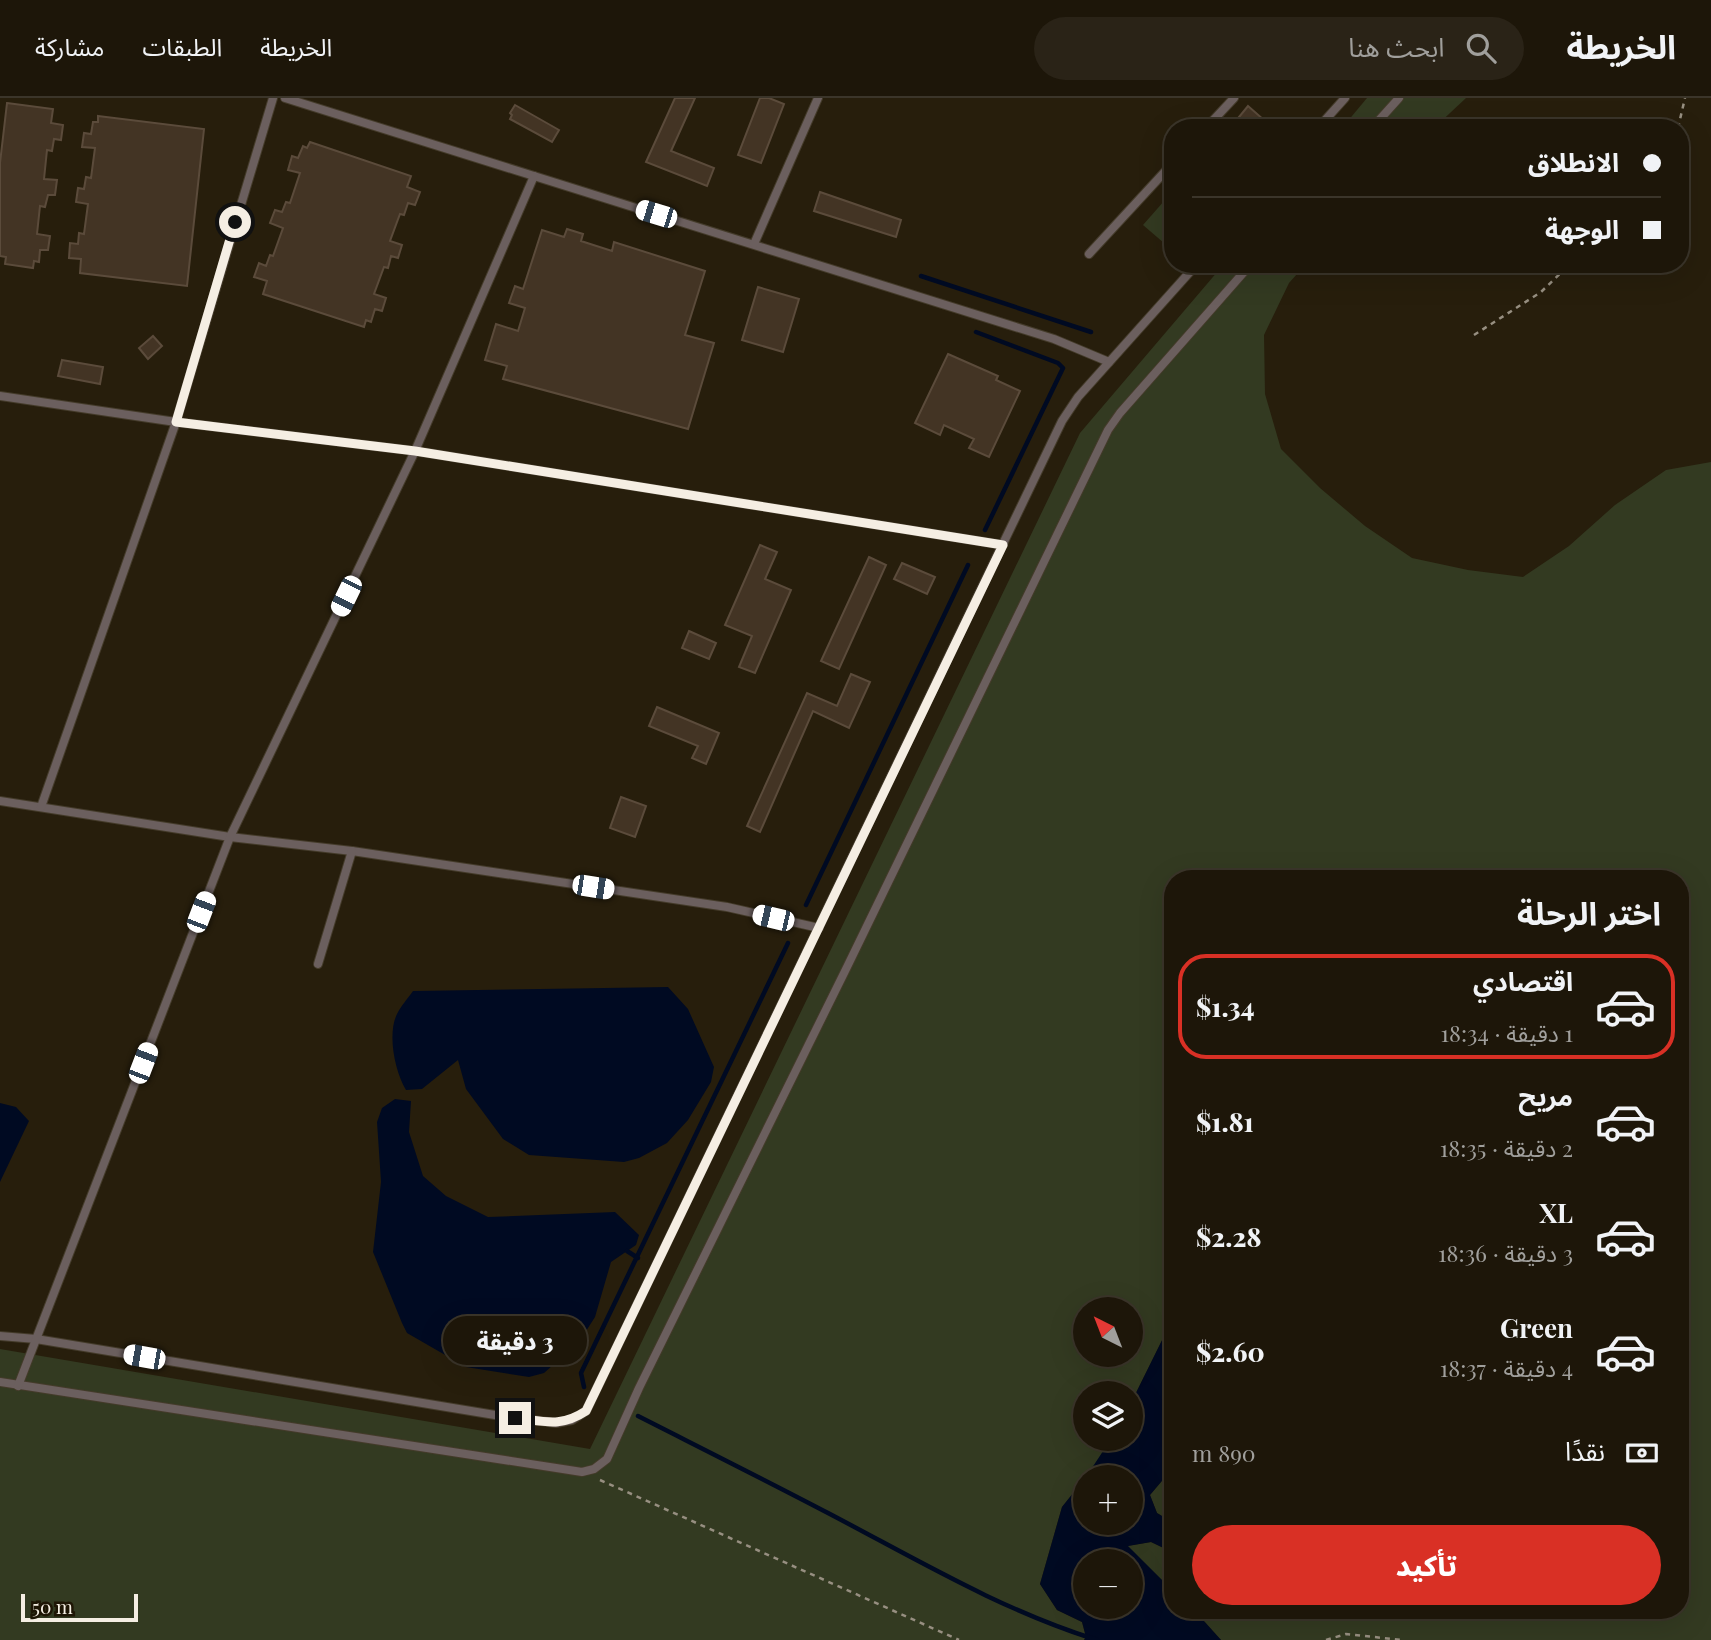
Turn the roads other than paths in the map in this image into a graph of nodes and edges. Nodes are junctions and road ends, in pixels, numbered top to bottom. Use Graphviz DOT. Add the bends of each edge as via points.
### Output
graph roads {
  1 [pos="272,98"];
  2 [pos="285,98"];
  3 [pos="818,98"];
  4 [pos="1234,98"];
  5 [pos="1345,98"];
  6 [pos="1399,98"];
  7 [pos="1214,119"];
  8 [pos="1326,119"];
  9 [pos="1381,119"];
  10 [pos="1164,173"];
  11 [pos="534,176"];
  12 [pos="754,244"];
  13 [pos="1089,254"];
  14 [pos="1188,273"];
  15 [pos="1243,273"];
  16 [pos="1109,362"];
  17 [pos="0,396"];
  18 [pos="176,422"];
  19 [pos="415,451"];
  20 [pos="1003,545"];
  21 [pos="0,800"];
  22 [pos="41,807"];
  23 [pos="230,837"];
  24 [pos="352,851"];
  25 [pos="819,929"];
  26 [pos="318,964"];
  27 [pos="0,1336"];
  28 [pos="36,1339"];
  29 [pos="0,1382"];
  30 [pos="18,1386"];
  1 -- 18 [label="lane"];
  2 -- 11 [label="lane"];
  3 -- 12 [label="lane"];
  4 -- 7 [label="lane"];
  5 -- 8 [label="lane"];
  6 -- 9 [label="lane"];
  10 -- 13 [label="lane"];
  11 -- 12 [label="lane"];
  11 -- 19 [label="lane"];
  12 -- 16 [label="lane" via="1054,338"];
  14 -- 16 [label="lane"];
  15 -- 30 [label="lane" via="1108,430 607,1459 582,1472"];
  16 -- 20 [label="lane" via="1062,421"];
  17 -- 18 [label="lane"];
  18 -- 19 [label="lane"];
  18 -- 22 [label="lane"];
  19 -- 20 [label="lane"];
  19 -- 23 [label="lane"];
  20 -- 25 [label="lane"];
  21 -- 22 [label="lane"];
  22 -- 23 [label="lane"];
  23 -- 24 [label="lane"];
  23 -- 28 [label="lane"];
  24 -- 25 [label="lane" via="727,907"];
  24 -- 26 [label="lane"];
  25 -- 28 [label="lane" via="586,1411 572,1420 556,1423 495,1415"];
  27 -- 28 [label="lane"];
  28 -- 30 [label="lane"];
  29 -- 30 [label="lane"];
}
